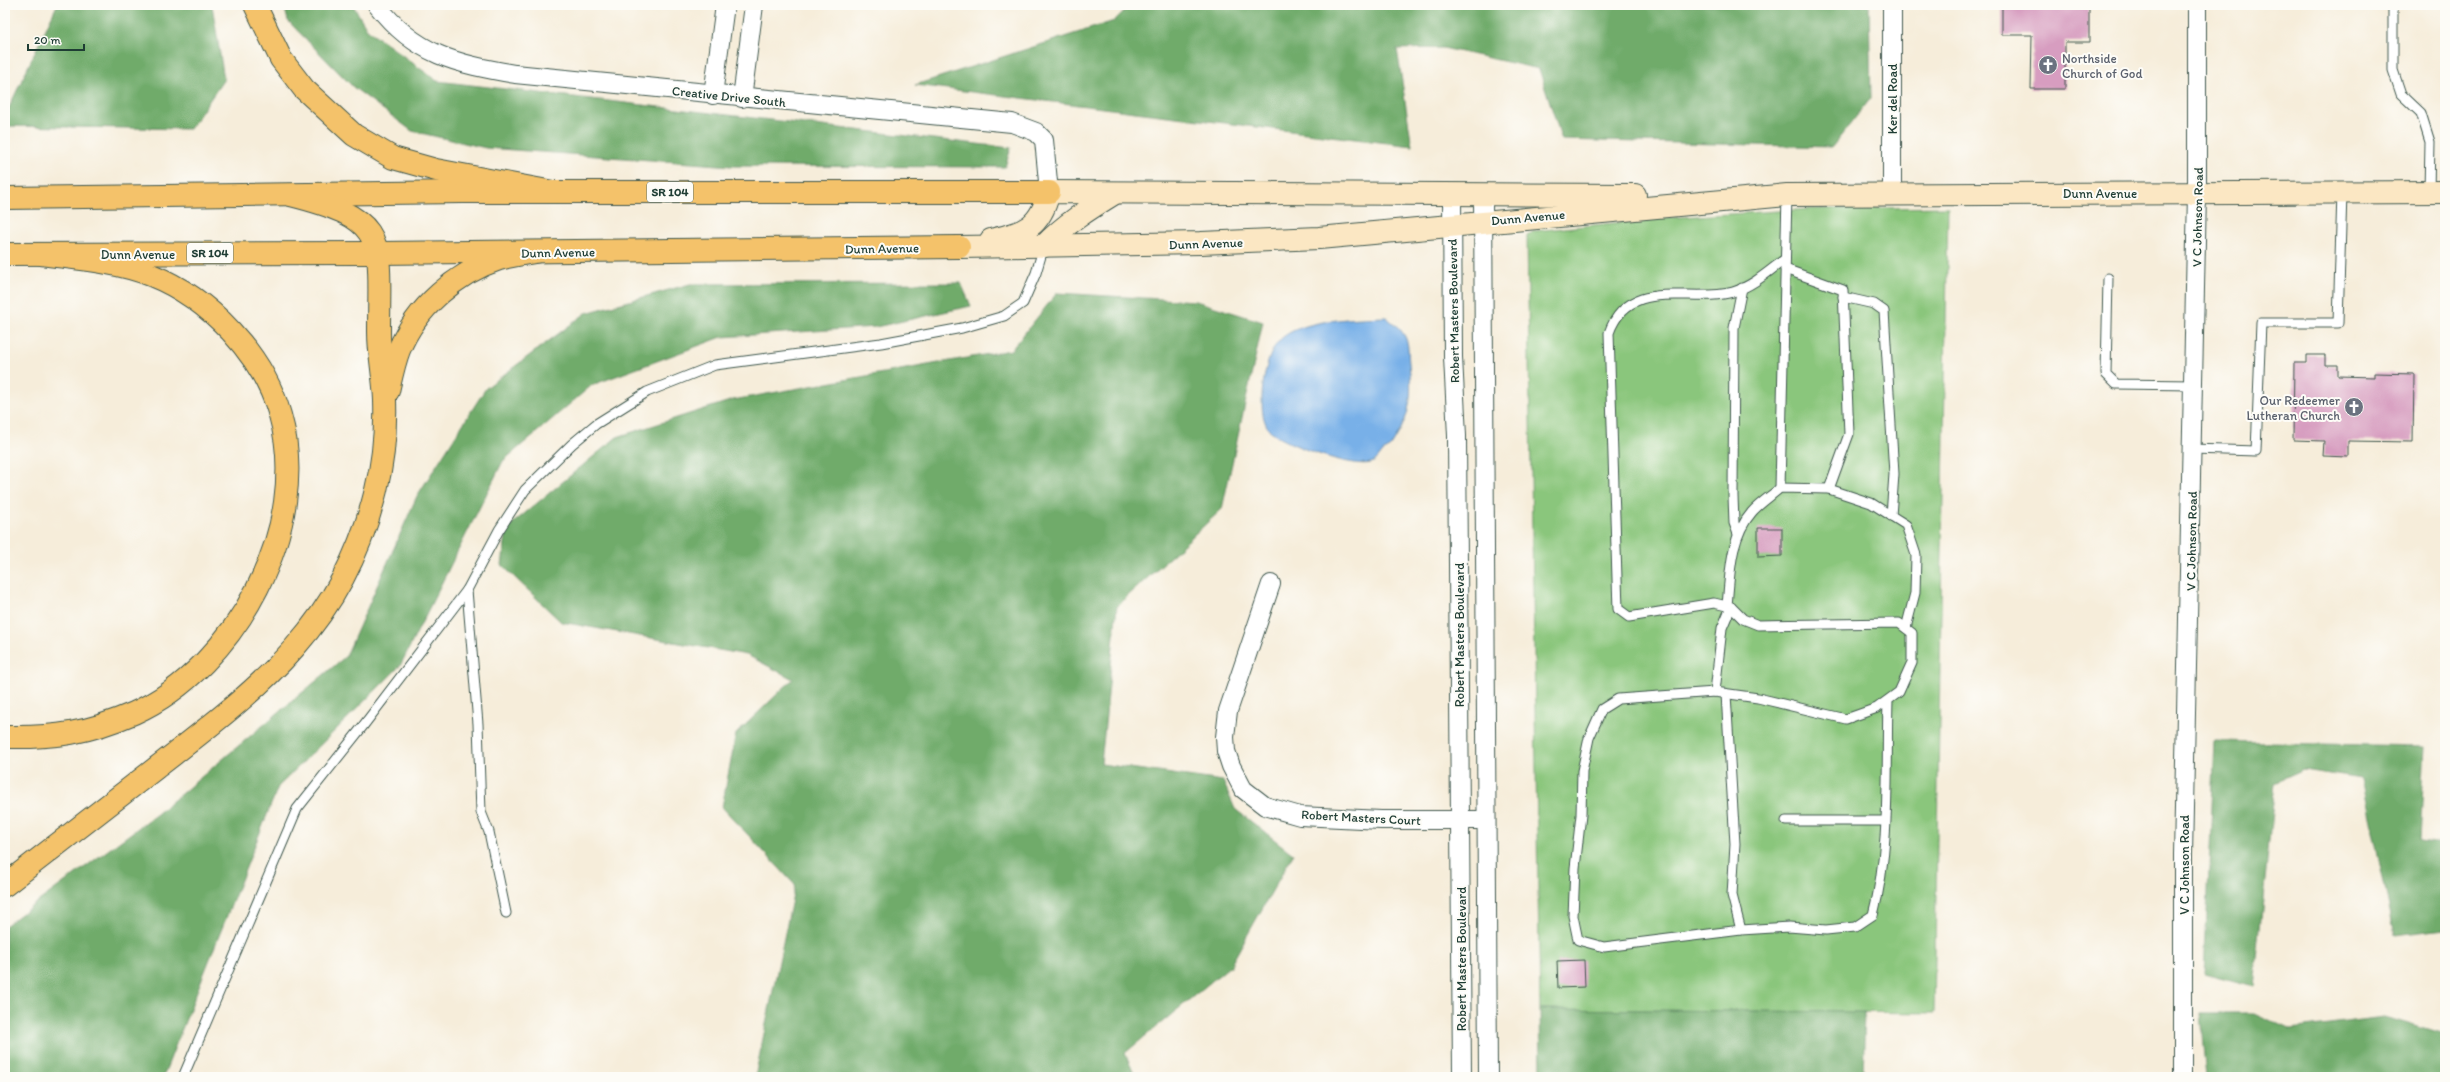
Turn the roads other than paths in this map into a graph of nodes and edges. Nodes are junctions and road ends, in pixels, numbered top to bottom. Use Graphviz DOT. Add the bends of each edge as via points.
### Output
graph roads {
  1 [pos="255,5"];
  2 [pos="377,5"];
  3 [pos="725,5"];
  4 [pos="754,5"];
  5 [pos="1892,5"];
  6 [pos="2197,5"];
  7 [pos="2393,5"];
  8 [pos="713,95"];
  9 [pos="742,98"];
  10 [pos="553,192"];
  11 [pos="1049,192"];
  12 [pos="1116,192"];
  13 [pos="2437,192"];
  14 [pos="1452,193"];
  15 [pos="1892,193"];
  16 [pos="2197,193"];
  17 [pos="2342,193"];
  18 [pos="1484,194"];
  19 [pos="291,195"];
  20 [pos="1787,195"];
  21 [pos="1756,196"];
  22 [pos="5,198"];
  23 [pos="1484,222"];
  24 [pos="1452,225"];
  25 [pos="1044,246"];
  26 [pos="959,247"];
  27 [pos="535,252"];
  28 [pos="379,253"];
  29 [pos="5,254"];
  30 [pos="40,254"];
  31 [pos="1785,259"];
  32 [pos="1785,269"];
  33 [pos="2108,278"];
  34 [pos="1742,288"];
  35 [pos="1843,297"];
  36 [pos="2193,385"];
  37 [pos="385,400"];
  38 [pos="2192,449"];
  39 [pos="1780,488"];
  40 [pos="1829,489"];
  41 [pos="1891,516"];
  42 [pos="1738,534"];
  43 [pos="1271,584"];
  44 [pos="467,590"];
  45 [pos="1729,606"];
  46 [pos="1906,628"];
  47 [pos="1715,692"];
  48 [pos="1726,694"];
  49 [pos="1888,700"];
  50 [pos="5,737"];
  51 [pos="1460,820"];
  52 [pos="1486,820"];
  53 [pos="1786,821"];
  54 [pos="1884,821"];
  55 [pos="5,884"];
  56 [pos="506,913"];
  57 [pos="1741,930"];
  58 [pos="183,1077"];
  59 [pos="1462,1077"];
  60 [pos="1488,1077"];
  61 [pos="2183,1077"];
  1 -- 10 [label="main road" via="281,59 304,89 354,135 393,158 436,170"];
  2 -- 8 [label="street, Creative Drive South" via="386,17 411,39 440,57 470,67"];
  3 -- 8 [label="street"];
  4 -- 9 [label="street"];
  5 -- 15 [label="street, Ker del Road"];
  6 -- 16 [label="street, V C Johnson Road"];
  7 -- 13 [label="lane" via="2393,70 2401,94 2421,113 2430,142"];
  8 -- 9 [label="street, Creative Drive South"];
  9 -- 11 [label="street, Creative Drive South" via="1012,123 1036,132 1044,140"];
  10 -- 11 [label="main road, Dunn Avenue / SR 104"];
  10 -- 19 [label="main road, Dunn Avenue / SR 104"];
  11 -- 12 [label="main road, Dunn Avenue / SR 104"];
  11 -- 26 [label="main road" via="1045,210 1034,224 1015,234"];
  12 -- 14 [label="main road, Dunn Avenue / SR 104"];
  12 -- 25 [label="main road" via="1081,213"];
  13 -- 17 [label="main road, Dunn Avenue / SR 104"];
  14 -- 18 [label="main road, Dunn Avenue / SR 104"];
  14 -- 24 [label="street, Robert Masters Boulevard"];
  15 -- 16 [label="main road, Dunn Avenue / SR 104"];
  15 -- 20 [label="main road, Dunn Avenue / SR 104"];
  16 -- 17 [label="main road, Dunn Avenue / SR 104"];
  16 -- 36 [label="street, V C Johnson Road"];
  17 -- 38 [label="lane" via="2338,323 2261,323 2256,451"];
  18 -- 21 [label="main road, Dunn Avenue / SR 104"];
  18 -- 23 [label="street, Robert Masters Boulevard"];
  19 -- 22 [label="main road, Dunn Avenue / SR 104"];
  19 -- 28 [label="main road" via="328,204 350,215 373,235"];
  20 -- 21 [label="main road, Dunn Avenue / SR 104"];
  20 -- 31 [label="lane"];
  21 -- 23 [label="main road, Dunn Avenue / SR 104"];
  23 -- 24 [label="main road, Dunn Avenue / SR 104"];
  23 -- 52 [label="street, Robert Masters Boulevard"];
  24 -- 25 [label="main road, Dunn Avenue / SR 104" via="1319,238"];
  24 -- 51 [label="street, Robert Masters Boulevard" via="1453,357 1457,436"];
  25 -- 26 [label="main road, Dunn Avenue / SR 104"];
  25 -- 44 [label="lane" via="1023,303 1004,316 962,328 881,343 715,365 674,379 622,406 572,444 525,490 499,530"];
  26 -- 27 [label="main road, Dunn Avenue / SR 104"];
  27 -- 28 [label="main road, Dunn Avenue / SR 104"];
  27 -- 37 [label="main road" via="499,259 472,271 449,286 430,303 412,325 400,350"];
  28 -- 30 [label="main road, Dunn Avenue / SR 104"];
  28 -- 37 [label="main road" via="379,352"];
  29 -- 30 [label="main road, Dunn Avenue / SR 104"];
  30 -- 50 [label="main road" via="106,263 151,275 217,316 248,352 272,391 284,434 286,483 281,528 266,570 245,612 203,664 164,696 104,725 62,736"];
  31 -- 32 [label="lane"];
  31 -- 34 [label="lane"];
  32 -- 35 [label="lane" via="1843,290"];
  32 -- 39 [label="lane"];
  33 -- 36 [label="lane" via="2106,374 2110,380 2116,384"];
  34 -- 42 [label="lane" via="1734,328 1733,496 1734,523"];
  34 -- 45 [label="lane" via="1733,292 1713,294 1665,294 1630,304 1614,319 1609,333 1618,609 1629,617 1714,603"];
  35 -- 40 [label="lane" via="1849,434"];
  35 -- 41 [label="lane" via="1874,304 1884,311 1894,474"];
  36 -- 38 [label="street, V C Johnson Road"];
  37 -- 55 [label="main road" via="383,447 376,489 358,548 339,588 312,628 273,673 214,724"];
  38 -- 61 [label="street, V C Johnson Road" via="2183,855"];
  39 -- 40 [label="lane"];
  39 -- 42 [label="lane" via="1752,512"];
  40 -- 41 [label="lane" via="1871,503"];
  41 -- 46 [label="lane" via="1906,525 1916,555 1915,593"];
  42 -- 45 [label="lane" via="1732,558"];
  43 -- 51 [label="street, Robert Masters Court" via="1228,711 1226,751 1243,789 1265,806 1300,816"];
  44 -- 56 [label="lane" via="478,724 481,812 489,832"];
  44 -- 58 [label="lane" via="297,808"];
  45 -- 46 [label="lane" via="1743,620 1758,625 1899,623"];
  45 -- 47 [label="lane" via="1722,628"];
  46 -- 49 [label="lane" via="1912,633 1912,663 1899,692"];
  47 -- 48 [label="lane"];
  47 -- 57 [label="lane" via="1618,699 1602,709 1589,738 1582,771 1573,916 1578,940 1604,947"];
  48 -- 49 [label="lane" via="1758,698 1846,719 1877,708"];
  48 -- 57 [label="lane" via="1735,844 1732,894"];
  49 -- 54 [label="lane"];
  51 -- 52 [label="street, Robert Masters Court"];
  51 -- 59 [label="street, Robert Masters Boulevard"];
  52 -- 60 [label="street, Robert Masters Boulevard"];
  53 -- 54 [label="lane"];
  54 -- 57 [label="lane" via="1880,889 1873,915 1856,927 1826,930 1788,927"];
}
